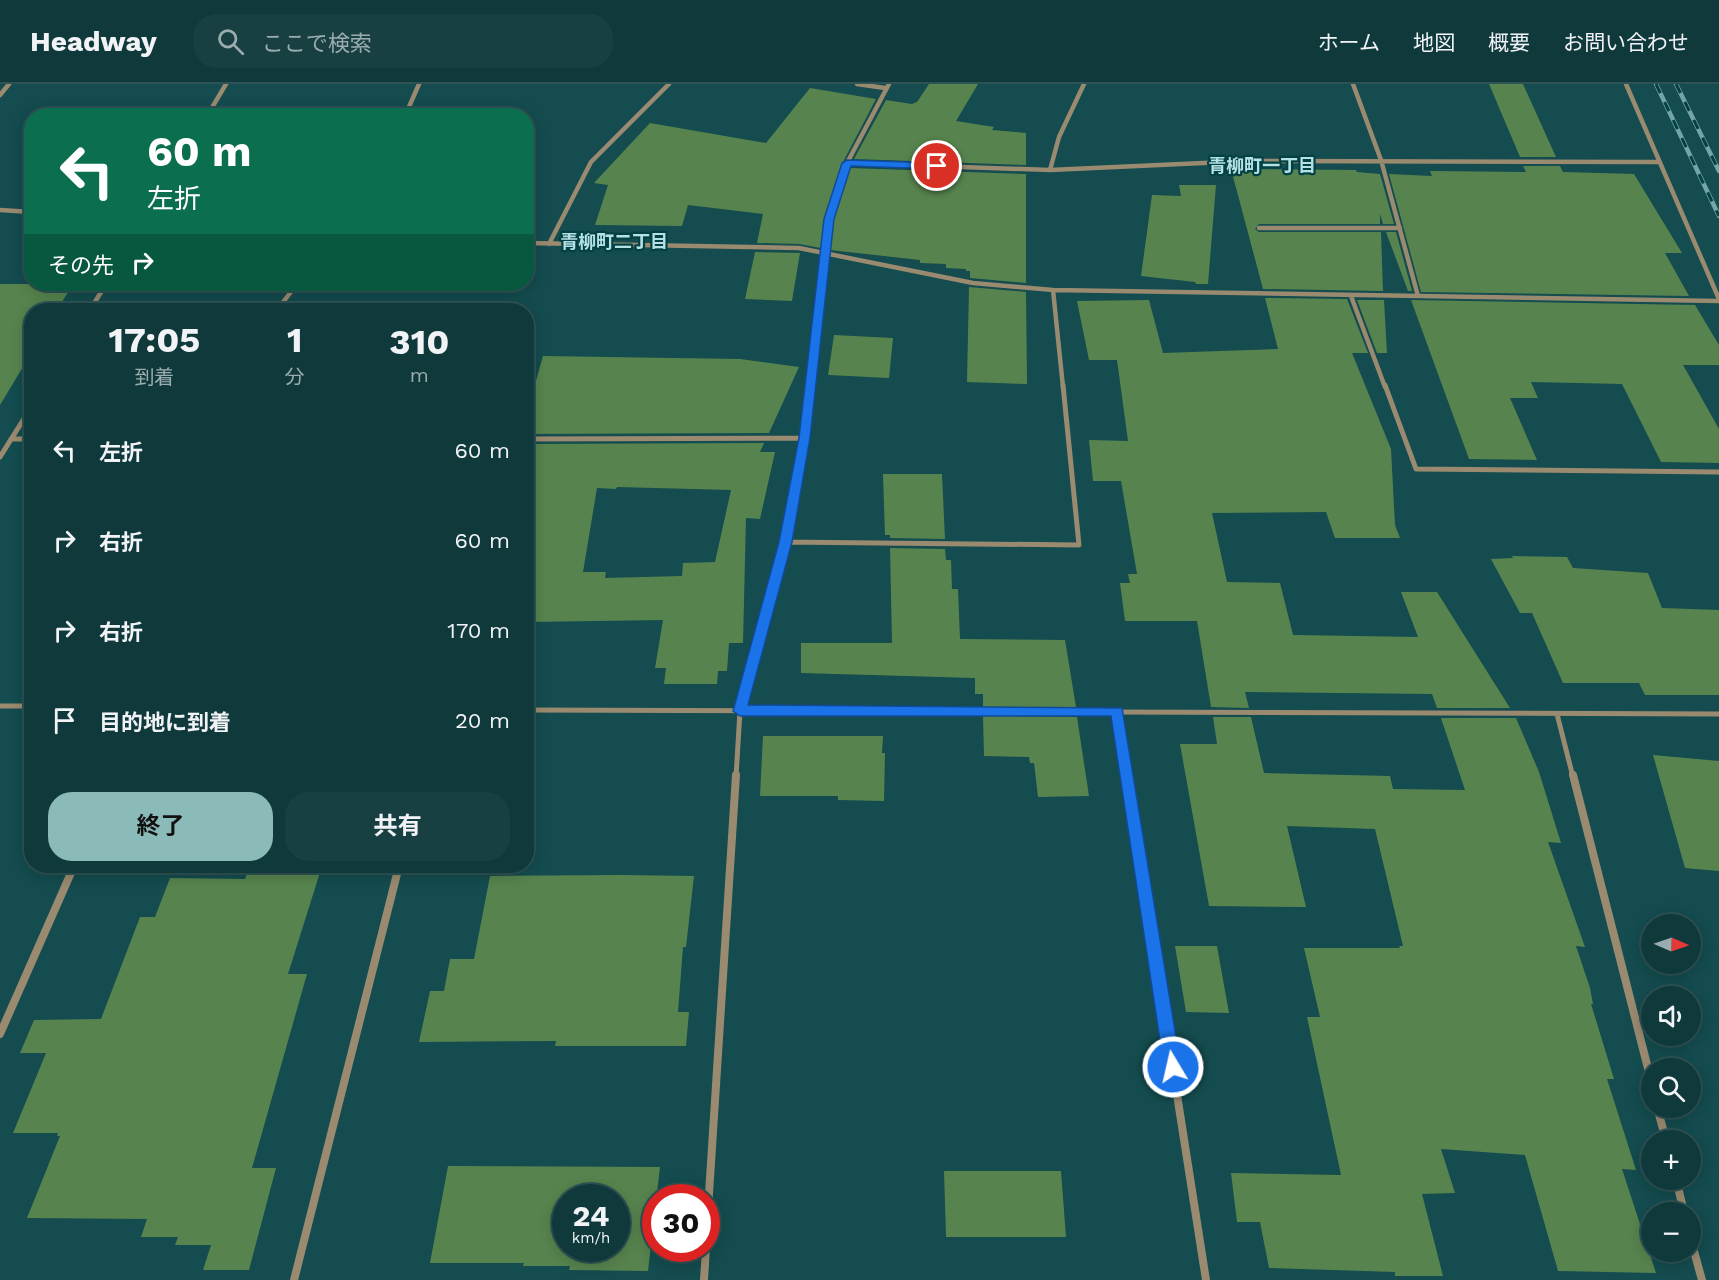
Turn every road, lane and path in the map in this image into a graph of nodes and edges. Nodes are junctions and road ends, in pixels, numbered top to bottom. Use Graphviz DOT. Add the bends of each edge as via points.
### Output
graph roads {
  1 [pos="9,84"];
  2 [pos="226,84"];
  3 [pos="419,84"];
  4 [pos="669,84"];
  5 [pos="857,84"];
  6 [pos="1084,84"];
  7 [pos="1353,84"];
  8 [pos="1626,84"];
  9 [pos="887,86"];
  10 [pos="0,95"];
  11 [pos="212,108"];
  12 [pos="408,108"];
  13 [pos="1381,160"];
  14 [pos="1658,162"];
  15 [pos="847,163"];
  16 [pos="1050,170"];
  17 [pos="0,210"];
  18 [pos="24,212"];
  19 [pos="1259,228"];
  20 [pos="1400,228"];
  21 [pos="534,243"];
  22 [pos="549,244"];
  23 [pos="825,253"];
  24 [pos="1053,290"];
  25 [pos="1352,296"];
  26 [pos="1418,297"];
  27 [pos="1719,300"];
  28 [pos="24,419"];
  29 [pos="805,438"];
  30 [pos="11,439"];
  31 [pos="24,439"];
  32 [pos="534,439"];
  33 [pos="0,457"];
  34 [pos="1719,472"];
  35 [pos="785,542"];
  36 [pos="0,706"];
  37 [pos="24,706"];
  38 [pos="534,710"];
  39 [pos="740,711"];
  40 [pos="1117,711"];
  41 [pos="1557,714"];
  42 [pos="1719,714"];
  43 [pos="71,873"];
  44 [pos="397,873"];
  45 [pos="0,1034"];
  46 [pos="1645,1058"];
  47 [pos="710,1184"];
  48 [pos="705,1262"];
  49 [pos="1697,1262"];
  50 [pos="294,1280"];
  51 [pos="704,1280"];
  52 [pos="1206,1280"];
  53 [pos="1702,1280"];
  1 -- 10 [label="street"];
  2 -- 11 [label="street"];
  3 -- 12 [label="street"];
  4 -- 22 [label="street" via="591,162"];
  5 -- 9 [label="street"];
  6 -- 16 [label="street" via="1059,137"];
  7 -- 13 [label="street"];
  8 -- 14 [label="street"];
  9 -- 15 [label="street"];
  13 -- 14 [label="street"];
  13 -- 16 [label="street" via="1247,160"];
  13 -- 20 [label="street"];
  14 -- 27 [label="street"];
  15 -- 16 [label="street"];
  15 -- 23 [label="street" via="829,219"];
  17 -- 18 [label="street"];
  19 -- 20 [label="street"];
  20 -- 26 [label="street"];
  21 -- 22 [label="street"];
  22 -- 23 [label="street" via="800,248"];
  23 -- 24 [label="street" via="973,282"];
  23 -- 29 [label="street"];
  24 -- 25 [label="street"];
  24 -- 35 [label="street" via="1079,544"];
  25 -- 26 [label="street"];
  25 -- 34 [label="street" via="1416,469"];
  26 -- 27 [label="street"];
  28 -- 30 [label="street"];
  29 -- 32 [label="street"];
  29 -- 35 [label="street"];
  30 -- 31 [label="street"];
  30 -- 33 [label="street"];
  35 -- 39 [label="street"];
  36 -- 37 [label="street"];
  38 -- 39 [label="street"];
  39 -- 40 [label="street"];
  39 -- 47 [label="street"];
  40 -- 41 [label="street"];
  40 -- 52 [label="street"];
  41 -- 42 [label="street"];
  41 -- 46 [label="street"];
  43 -- 45 [label="street"];
  44 -- 50 [label="street"];
  48 -- 51 [label="street"];
  49 -- 53 [label="street"];
}
